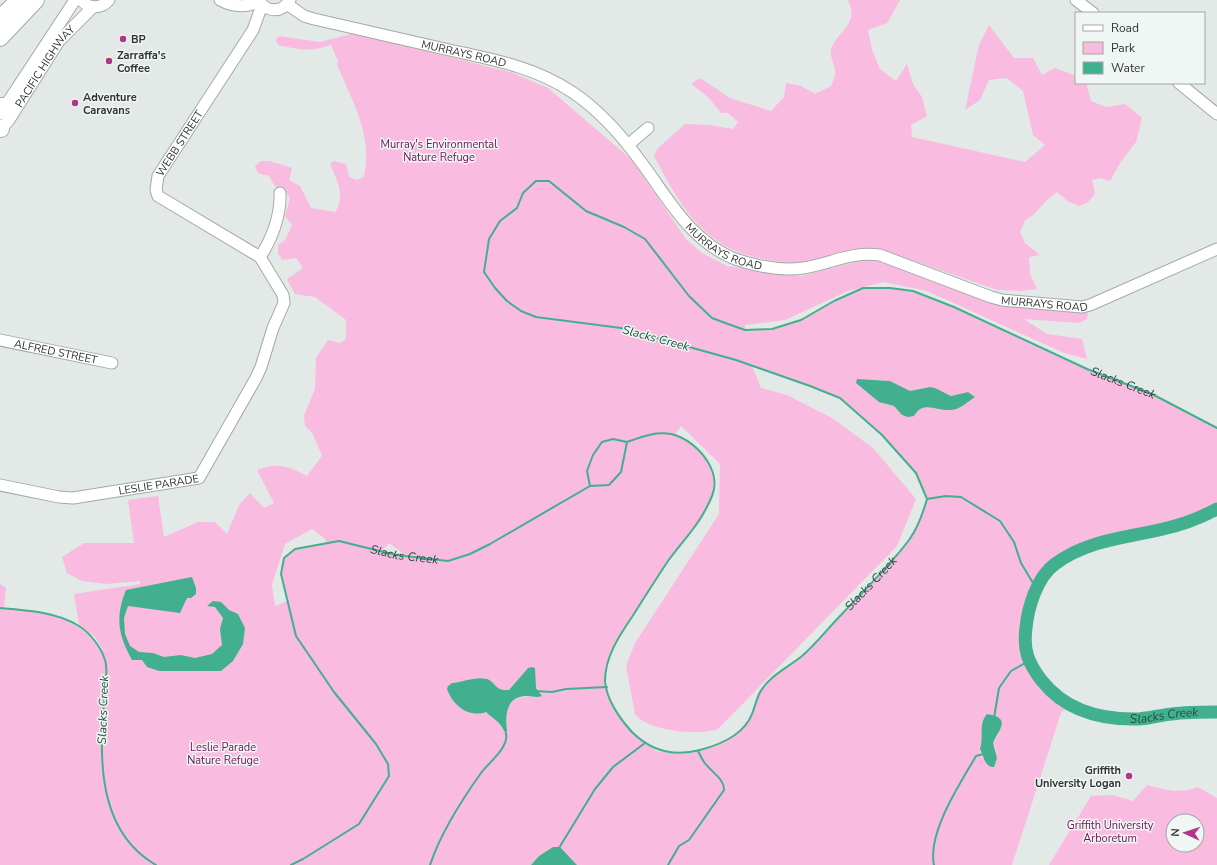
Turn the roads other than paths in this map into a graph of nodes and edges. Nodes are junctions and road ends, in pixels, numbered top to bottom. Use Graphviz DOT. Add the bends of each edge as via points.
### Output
graph roads {
  1 [pos="19,0"];
  2 [pos="36,0"];
  3 [pos="75,0"];
  4 [pos="81,0"];
  5 [pos="109,0"];
  6 [pos="220,0"];
  7 [pos="1076,0"];
  8 [pos="260,2"];
  9 [pos="288,2"];
  10 [pos="93,7"];
  11 [pos="1091,7"];
  12 [pos="0,18"];
  13 [pos="0,38"];
  14 [pos="1180,84"];
  15 [pos="1217,114"];
  16 [pos="1,119"];
  17 [pos="648,128"];
  18 [pos="628,145"];
  19 [pos="280,193"];
  20 [pos="1217,249"];
  21 [pos="260,257"];
  22 [pos="272,328"];
  23 [pos="0,340"];
  24 [pos="112,363"];
  25 [pos="0,485"];
  1 -- 12 [label="highway"];
  2 -- 13 [label="highway"];
  3 -- 16 [label="street, PACIFIC HIGHWAY" via="47,40"];
  4 -- 10 [label="street"];
  5 -- 10 [label="street" via="103,5"];
  6 -- 8 [label="street" via="229,5 250,6"];
  7 -- 11 [label="street"];
  8 -- 9 [label="street" via="272,10 277,10"];
  8 -- 21 [label="street, WEBB STREET" via="253,30 158,176 156,190 158,196"];
  9 -- 18 [label="street, MURRAYS ROAD" via="304,16 314,19 517,65 572,92 593,109"];
  10 -- 16 [label="street, PACIFIC HIGHWAY" via="59,41"];
  14 -- 15 [label="street"];
  17 -- 18 [label="street"];
  18 -- 20 [label="street, MURRAYS ROAD" via="693,233 734,258 756,266 802,268 860,253 871,253 1002,300 1082,307"];
  19 -- 21 [label="street" via="280,210 268,246"];
  21 -- 22 [label="street, WEBB STREET" via="283,295 284,303"];
  22 -- 25 [label="street, LESLIE PARADE" via="256,378 200,478 73,498"];
  23 -- 24 [label="street, ALFRED STREET"];
}
